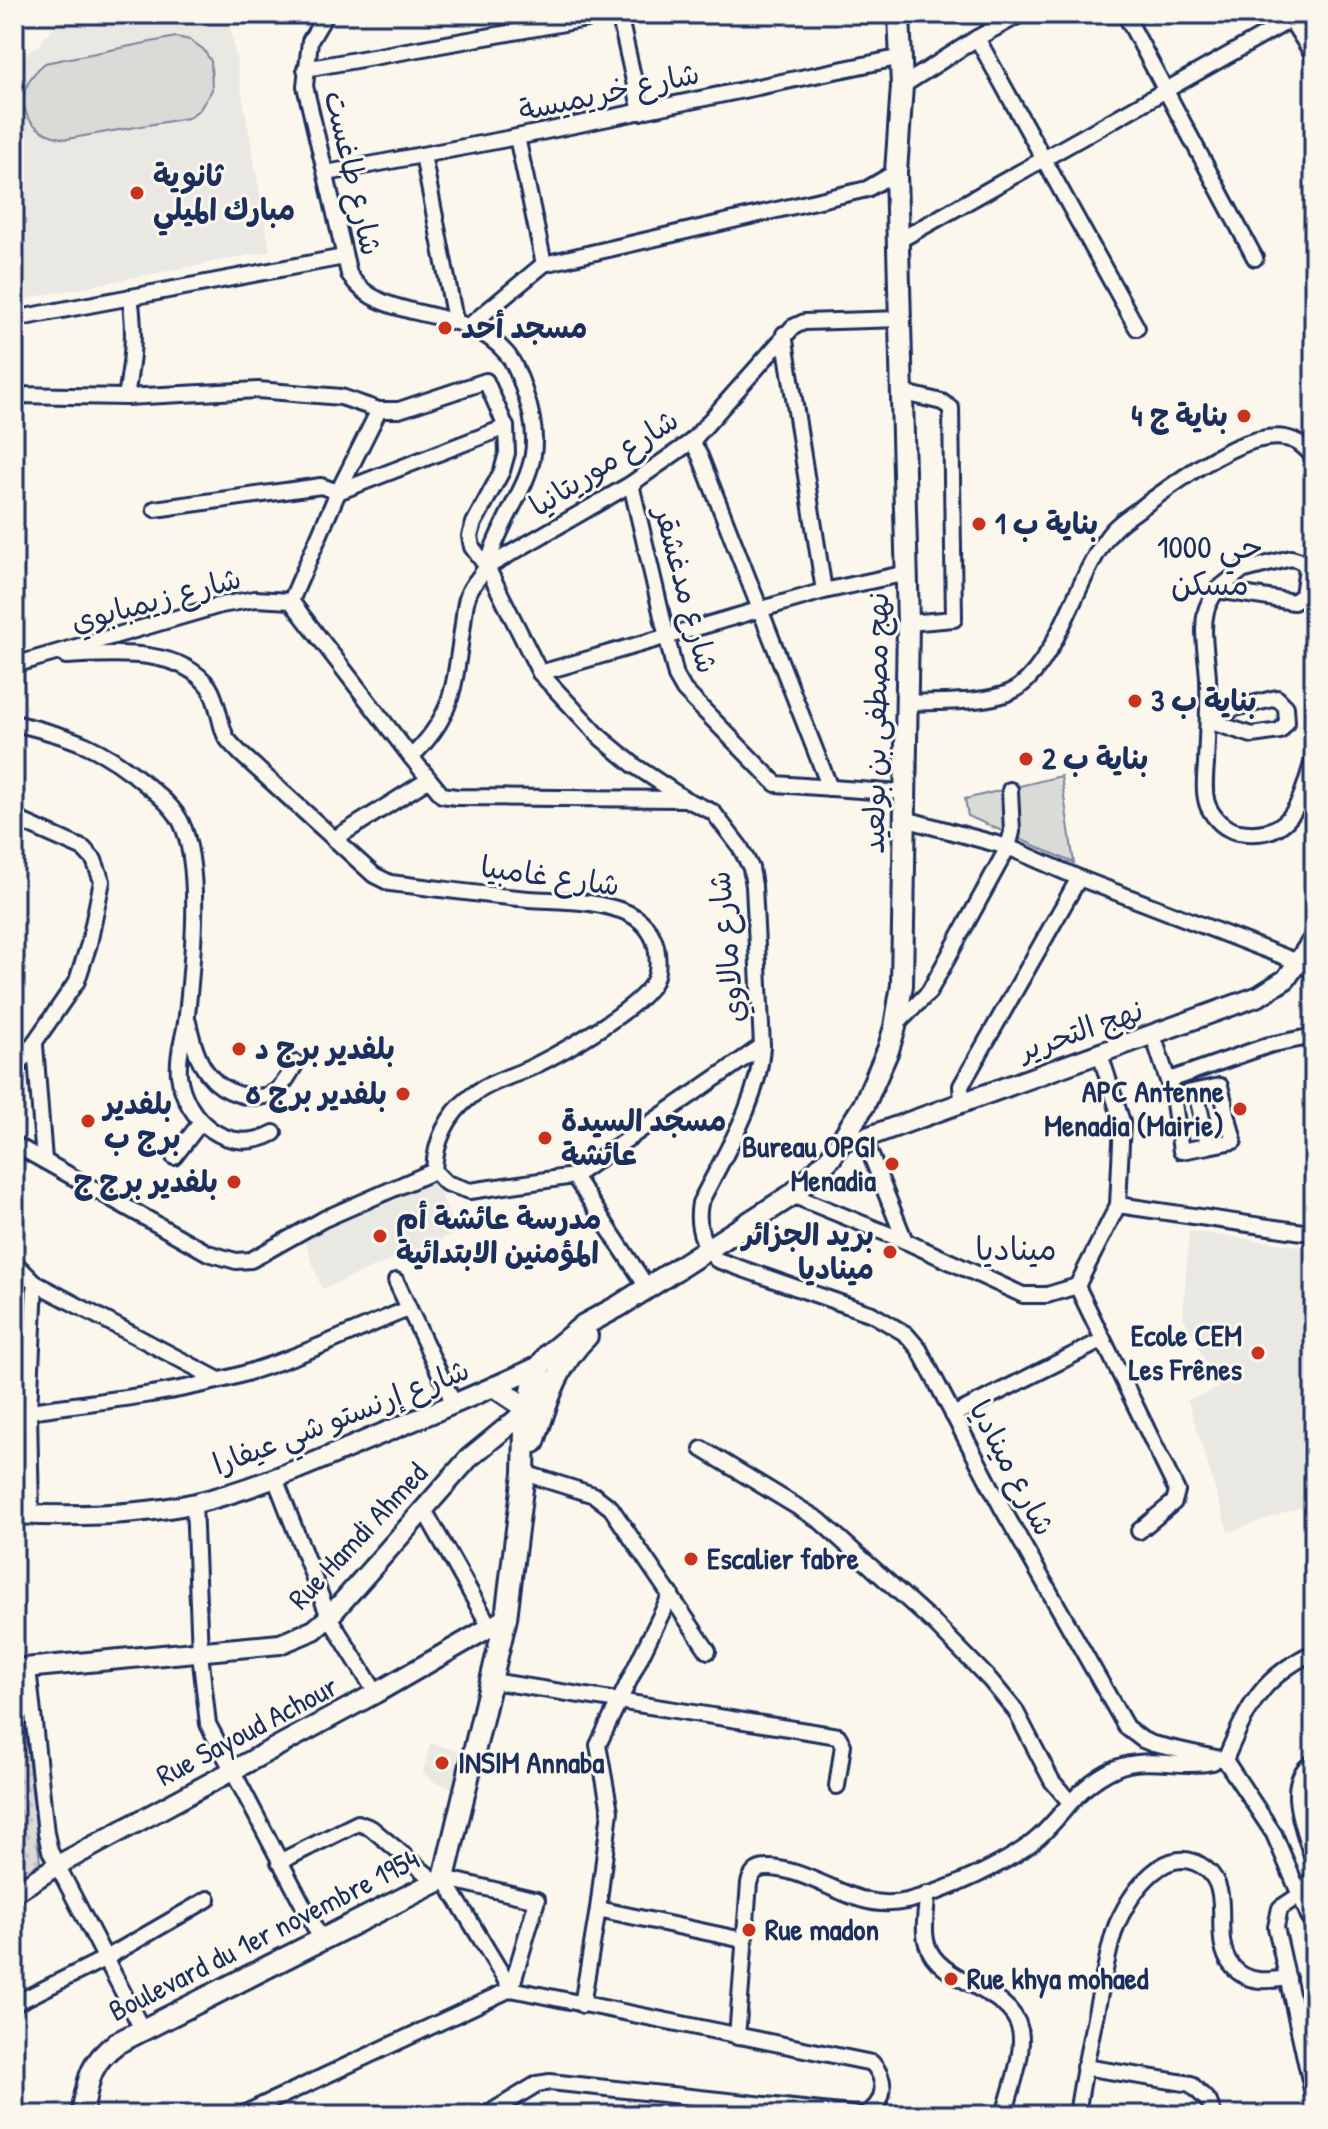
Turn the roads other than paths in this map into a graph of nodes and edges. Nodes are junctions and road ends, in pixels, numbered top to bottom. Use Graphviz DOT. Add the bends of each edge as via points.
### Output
graph roads {
  1 [pos="326,14"];
  2 [pos="617,14"];
  3 [pos="899,14"];
  4 [pos="1021,14"];
  5 [pos="1125,14"];
  6 [pos="1293,16"];
  7 [pos="977,38"];
  8 [pos="1314,56"];
  9 [pos="902,57"];
  10 [pos="305,69"];
  11 [pos="902,86"];
  12 [pos="1166,90"];
  13 [pos="641,112"];
  14 [pos="517,137"];
  15 [pos="423,155"];
  16 [pos="1045,158"];
  17 [pos="896,172"];
  18 [pos="327,173"];
  19 [pos="898,241"];
  20 [pos="344,257"];
  21 [pos="1255,258"];
  22 [pos="544,264"];
  23 [pos="130,297"];
  24 [pos="14,319"];
  25 [pos="901,319"];
  26 [pos="462,323"];
  27 [pos="1137,328"];
  28 [pos="784,334"];
  29 [pos="901,392"];
  30 [pos="14,395"];
  31 [pos="126,397"];
  32 [pos="379,410"];
  33 [pos="506,427"];
  34 [pos="692,441"];
  35 [pos="1314,458"];
  36 [pos="631,484"];
  37 [pos="338,492"];
  38 [pos="155,509"];
  39 [pos="487,567"];
  40 [pos="907,573"];
  41 [pos="1217,590"];
  42 [pos="824,591"];
  43 [pos="291,601"];
  44 [pos="762,610"];
  45 [pos="908,623"];
  46 [pos="667,638"];
  47 [pos="44,656"];
  48 [pos="14,665"];
  49 [pos="540,673"];
  50 [pos="906,703"];
  51 [pos="1208,721"];
  52 [pos="14,723"];
  53 [pos="411,757"];
  54 [pos="1314,757"];
  55 [pos="428,780"];
  56 [pos="830,788"];
  57 [pos="904,790"];
  58 [pos="1010,790"];
  59 [pos="685,799"];
  60 [pos="14,818"];
  61 [pos="905,819"];
  62 [pos="334,839"];
  63 [pos="1008,847"];
  64 [pos="1079,878"];
  65 [pos="1314,938"];
  66 [pos="1298,962"];
  67 [pos="1314,972"];
  68 [pos="187,1018"];
  69 [pos="895,1027"];
  70 [pos="1153,1035"];
  71 [pos="1314,1036"];
  72 [pos="35,1045"];
  73 [pos="762,1046"];
  74 [pos="1100,1054"];
  75 [pos="296,1063"];
  76 [pos="14,1072"];
  77 [pos="1169,1080"];
  78 [pos="1196,1092"];
  79 [pos="1173,1096"];
  80 [pos="962,1101"];
  81 [pos="201,1122"];
  82 [pos="274,1133"];
  83 [pos="854,1139"];
  84 [pos="14,1144"];
  85 [pos="1208,1146"];
  86 [pos="174,1157"];
  87 [pos="44,1160"];
  88 [pos="434,1171"];
  89 [pos="574,1176"];
  90 [pos="792,1195"];
  91 [pos="1118,1205"];
  92 [pos="1303,1232"];
  93 [pos="905,1241"];
  94 [pos="707,1250"];
  95 [pos="14,1262"];
  96 [pos="396,1281"];
  97 [pos="35,1283"];
  98 [pos="1077,1286"];
  99 [pos="647,1287"];
  100 [pos="619,1306"];
  101 [pos="408,1309"];
  102 [pos="1103,1340"];
  103 [pos="541,1365"];
  104 [pos="219,1380"];
  105 [pos="495,1387"];
  106 [pos="548,1395"];
  107 [pos="454,1404"];
  108 [pos="528,1409"];
  109 [pos="29,1411"];
  110 [pos="953,1415"];
  111 [pos="702,1449"];
  112 [pos="524,1473"];
  113 [pos="275,1478"];
  114 [pos="194,1503"];
  115 [pos="423,1508"];
  116 [pos="22,1515"];
  117 [pos="1139,1531"];
  118 [pos="671,1594"];
  119 [pos="329,1617"];
  120 [pos="498,1622"];
  121 [pos="708,1651"];
  122 [pos="1314,1652"];
  123 [pos="200,1653"];
  124 [pos="21,1669"];
  125 [pos="492,1681"];
  126 [pos="376,1693"];
  127 [pos="617,1702"];
  128 [pos="1225,1760"];
  129 [pos="1314,1762"];
  130 [pos="232,1772"];
  131 [pos="837,1786"];
  132 [pos="1069,1801"];
  133 [pos="279,1862"];
  134 [pos="1314,1863"];
  135 [pos="58,1865"];
  136 [pos="1314,1877"];
  137 [pos="440,1880"];
  138 [pos="14,1893"];
  139 [pos="927,1894"];
  140 [pos="1301,1894"];
  141 [pos="208,1899"];
  142 [pos="598,1909"];
  143 [pos="1314,1928"];
  144 [pos="743,1940"];
  145 [pos="322,1941"];
  146 [pos="106,1958"];
  147 [pos="1288,1978"];
  148 [pos="511,1989"];
  149 [pos="14,2004"];
  150 [pos="582,2005"];
  151 [pos="142,2029"];
  152 [pos="737,2037"];
  153 [pos="1084,2067"];
  154 [pos="1314,2098"];
  155 [pos="82,2115"];
  156 [pos="241,2115"];
  157 [pos="486,2115"];
  158 [pos="862,2115"];
  159 [pos="1004,2115"];
  160 [pos="1077,2115"];
  161 [pos="1214,2115"];
  1 -- 10 [label="street, شارع طاغست" via="310,41"];
  2 -- 10 [label="street"];
  2 -- 13 [label="street"];
  3 -- 9 [label="main road, نهج مصطفى بن بولعيد"];
  4 -- 7 [label="street"];
  5 -- 12 [label="street"];
  6 -- 8 [label="street"];
  6 -- 12 [label="street"];
  7 -- 11 [label="street"];
  7 -- 16 [label="street"];
  9 -- 11 [label="main road, نهج مصطفى بن بولعيد"];
  9 -- 13 [label="street, شارع خريميسة"];
  10 -- 18 [label="street, شارع طاغست"];
  11 -- 17 [label="main road, نهج مصطفى بن بولعيد"];
  12 -- 16 [label="street"];
  12 -- 21 [label="street"];
  13 -- 14 [label="street, شارع خريميسة"];
  14 -- 15 [label="street, شارع خريميسة"];
  14 -- 22 [label="street"];
  15 -- 18 [label="street, شارع خريميسة"];
  15 -- 26 [label="street"];
  16 -- 19 [label="street"];
  16 -- 27 [label="street"];
  17 -- 19 [label="main road, نهج مصطفى بن بولعيد"];
  17 -- 22 [label="street" via="867,189"];
  18 -- 20 [label="street, شارع طاغست"];
  19 -- 25 [label="main road, نهج مصطفى بن بولعيد"];
  20 -- 23 [label="street"];
  20 -- 26 [label="street, شارع طاغست" via="357,286 374,299"];
  22 -- 26 [label="street"];
  23 -- 24 [label="street"];
  23 -- 31 [label="street" via="135,329"];
  25 -- 28 [label="street" via="804,322"];
  25 -- 29 [label="main road, نهج مصطفى بن بولعيد"];
  26 -- 39 [label="street, شارع طاغست" via="507,355 534,418 535,449 528,479"];
  28 -- 34 [label="street, شارع موريتانيا"];
  28 -- 42 [label="street"];
  29 -- 40 [label="main road, نهج مصطفى بن بولعيد"];
  29 -- 45 [label="street" via="951,408 954,619"];
  30 -- 31 [label="street"];
  31 -- 32 [label="street" via="258,390 341,397"];
  32 -- 33 [label="street" via="399,410 486,381"];
  32 -- 37 [label="street"];
  33 -- 37 [label="street"];
  33 -- 39 [label="street, شارع مالاوي" via="502,471 470,536"];
  34 -- 36 [label="street, شارع موريتانيا"];
  34 -- 44 [label="street"];
  35 -- 50 [label="street" via="1296,441 1282,437 1263,439 1195,468 1109,534 1042,662 1018,688 979,698"];
  36 -- 39 [label="street, شارع موريتانيا"];
  36 -- 46 [label="street, شارع مدغشقر"];
  37 -- 38 [label="street" via="321,486"];
  37 -- 43 [label="street"];
  39 -- 49 [label="street, شارع مالاوي"];
  39 -- 53 [label="street" via="468,593 452,697 429,740"];
  40 -- 42 [label="street"];
  40 -- 45 [label="main road, نهج مصطفى بن بولعيد"];
  41 -- 41 [label="street" via="1294,602 1303,595 1307,568 1291,558 1241,571"];
  41 -- 51 [label="street" via="1205,620"];
  42 -- 44 [label="street"];
  43 -- 47 [label="street, شارع زيمبابوي" via="255,599 221,605"];
  43 -- 53 [label="street"];
  44 -- 46 [label="street"];
  44 -- 56 [label="street"];
  45 -- 50 [label="main road, نهج مصطفى بن بولعيد"];
  46 -- 49 [label="street"];
  46 -- 56 [label="street, شارع مدغشقر" via="684,690 776,784"];
  47 -- 48 [label="street, شارع زيمبابوي"];
  47 -- 62 [label="street, شارع غامبيا" via="146,657 192,671 209,688 226,737"];
  49 -- 59 [label="street, شارع مالاوي" via="601,738"];
  50 -- 57 [label="main road, نهج مصطفى بن بولعيد"];
  51 -- 51 [label="street" via="1252,735 1280,731 1287,722 1286,707 1277,698"];
  51 -- 54 [label="street" via="1208,805 1218,822 1232,831 1265,833 1282,827 1296,810"];
  52 -- 68 [label="street" via="62,734 113,757 175,812 192,858"];
  53 -- 55 [label="street"];
  55 -- 59 [label="street" via="442,795 456,797"];
  55 -- 62 [label="street"];
  56 -- 57 [label="street, شارع مدغشقر"];
  57 -- 61 [label="main road, نهج مصطفى بن بولعيد"];
  58 -- 63 [label="street"];
  59 -- 73 [label="street, شارع مالاوي" via="713,812 751,868"];
  60 -- 72 [label="street" via="84,849 102,881 77,981"];
  61 -- 63 [label="street"];
  61 -- 69 [label="main road, نهج مصطفى بن بولعيد" via="902,985"];
  62 -- 88 [label="street, شارع غامبيا" via="390,883 580,901 634,915 651,931 658,960 655,979 637,1002 532,1067 469,1097 441,1133"];
  63 -- 64 [label="street"];
  63 -- 69 [label="street" via="929,992"];
  64 -- 66 [label="street"];
  64 -- 80 [label="street" via="961,1086"];
  65 -- 66 [label="main road, نهج التحرير"];
  66 -- 67 [label="street"];
  66 -- 70 [label="main road, نهج التحرير" via="1286,979 1259,996"];
  68 -- 75 [label="street" via="209,1076 238,1094 274,1093"];
  68 -- 81 [label="street" via="179,1075 187,1104"];
  69 -- 83 [label="main road, نهج مصطفى بن بولعيد"];
  70 -- 74 [label="main road, نهج التحرير"];
  70 -- 77 [label="street"];
  71 -- 77 [label="street" via="1269,1045"];
  72 -- 76 [label="street"];
  72 -- 87 [label="street"];
  73 -- 89 [label="street"];
  73 -- 94 [label="street, شارع مالاوي" via="753,1097 700,1203 697,1222"];
  74 -- 80 [label="main road, نهج التحرير"];
  74 -- 91 [label="street" via="1122,1122"];
  77 -- 79 [label="street"];
  78 -- 79 [label="street"];
  78 -- 85 [label="street"];
  78 -- 85 [label="street" via="1220,1086 1234,1141"];
  79 -- 85 [label="street" via="1181,1151"];
  80 -- 83 [label="main road, نهج التحرير"];
  81 -- 82 [label="street" via="214,1134 231,1139 251,1141"];
  81 -- 86 [label="street"];
  83 -- 90 [label="main road, نهج مصطفى بن بولعيد"];
  83 -- 93 [label="street"];
  84 -- 87 [label="street"];
  87 -- 88 [label="street" via="208,1253 236,1261 251,1260 324,1219"];
  88 -- 89 [label="street" via="446,1183 470,1191"];
  89 -- 99 [label="street"];
  90 -- 93 [label="street"];
  90 -- 94 [label="main road, نهج مصطفى بن بولعيد"];
  91 -- 92 [label="street"];
  91 -- 98 [label="street"];
  93 -- 98 [label="street" via="1023,1295"];
  94 -- 99 [label="main road, نهج مصطفى بن بولعيد"];
  94 -- 110 [label="street, شارع ميناديا" via="717,1260 890,1322 919,1349"];
  95 -- 97 [label="street"];
  96 -- 101 [label="street"];
  97 -- 104 [label="street"];
  97 -- 109 [label="street"];
  98 -- 102 [label="street"];
  99 -- 100 [label="main road, نهج مصطفى بن بولعيد"];
  100 -- 103 [label="main road, نهج مصطفى بن بولعيد" via="584,1325"];
  100 -- 106 [label="main road, نهج مصطفى بن بولعيد" via="578,1345"];
  101 -- 104 [label="street"];
  101 -- 107 [label="street"];
  102 -- 110 [label="street"];
  102 -- 117 [label="street" via="1177,1491 1174,1502"];
  103 -- 105 [label="main road, شارع إرنستو شي عيفارا"];
  103 -- 108 [label="main road, نهج مصطفى بن بولعيد"];
  104 -- 109 [label="street"];
  105 -- 107 [label="main road, شارع إرنستو شي عيفارا"];
  105 -- 108 [label="main road"];
  106 -- 108 [label="main road"];
  106 -- 112 [label="main road, نهج مصطفى بن بولعيد"];
  107 -- 113 [label="main road, شارع إرنستو شي عيفارا"];
  108 -- 112 [label="main road, نهج مصطفى بن بولعيد"];
  108 -- 115 [label="main road, Rue Hamdi Ahmed" via="469,1458"];
  109 -- 116 [label="street"];
  110 -- 128 [label="street, شارع ميناديا" via="1126,1727 1153,1744"];
  111 -- 132 [label="street" via="819,1520 936,1625 1015,1710 1052,1781"];
  112 -- 118 [label="street" via="594,1495 611,1508"];
  112 -- 120 [label="main road, Boulevard du 1er novembre 1954"];
  113 -- 114 [label="main road, شارع إرنستو شي عيفارا"];
  113 -- 119 [label="street"];
  114 -- 116 [label="main road, شارع إرنستو شي عيفارا" via="85,1517"];
  114 -- 123 [label="street"];
  115 -- 119 [label="main road, Rue Hamdi Ahmed"];
  115 -- 120 [label="street"];
  118 -- 121 [label="street"];
  118 -- 127 [label="street"];
  119 -- 123 [label="main road, Rue Hamdi Ahmed" via="314,1630 280,1644"];
  119 -- 126 [label="street"];
  120 -- 125 [label="main road, Boulevard du 1er novembre 1954"];
  120 -- 126 [label="main road, Rue Sayoud Achour"];
  122 -- 128 [label="street" via="1289,1664 1255,1697"];
  123 -- 124 [label="main road, Rue Hamdi Ahmed"];
  123 -- 130 [label="street" via="208,1724"];
  124 -- 135 [label="street" via="46,1833"];
  125 -- 127 [label="street"];
  125 -- 137 [label="main road, Boulevard du 1er novembre 1954"];
  126 -- 130 [label="main road, Rue Sayoud Achour"];
  127 -- 131 [label="street" via="838,1736 843,1745"];
  127 -- 142 [label="street" via="598,1745 610,1811"];
  128 -- 132 [label="street" via="1127,1764 1102,1775"];
  128 -- 140 [label="street" via="1274,1834"];
  129 -- 134 [label="street" via="1300,1774 1295,1793"];
  130 -- 133 [label="street"];
  130 -- 135 [label="main road, Rue Sayoud Achour"];
  132 -- 139 [label="street" via="1039,1837 1003,1862"];
  133 -- 137 [label="street" via="358,1823"];
  133 -- 145 [label="street"];
  135 -- 138 [label="main road, Rue Sayoud Achour"];
  135 -- 146 [label="street"];
  136 -- 140 [label="street"];
  137 -- 145 [label="main road, Boulevard du 1er novembre 1954"];
  137 -- 148 [label="street"];
  137 -- 148 [label="street" via="537,1900"];
  139 -- 144 [label="street" via="905,1901 868,1901 798,1874 762,1868 749,1883"];
  139 -- 159 [label="street" via="925,1935 932,1956 1007,2006 1018,2022 1021,2041"];
  140 -- 143 [label="street"];
  140 -- 147 [label="street" via="1284,1903 1276,1921"];
  141 -- 146 [label="street"];
  142 -- 144 [label="street"];
  142 -- 150 [label="street"];
  144 -- 152 [label="street"];
  145 -- 151 [label="main road, Boulevard du 1er novembre 1954"];
  146 -- 149 [label="street"];
  146 -- 151 [label="street"];
  147 -- 153 [label="street" via="1258,1981 1234,1968 1224,1952 1216,1880 1195,1863 1169,1862 1154,1871 1130,1900 1117,1925"];
  147 -- 154 [label="street"];
  148 -- 150 [label="street"];
  148 -- 156 [label="street"];
  150 -- 152 [label="street"];
  151 -- 155 [label="main road, Boulevard du 1er novembre 1954" via="101,2055 90,2073"];
  152 -- 158 [label="street" via="872,2063 883,2087 878,2105"];
  153 -- 160 [label="street"];
  153 -- 161 [label="street" via="1191,2084"];
  157 -- 158 [label="street" via="537,2084 550,2082"];
}
